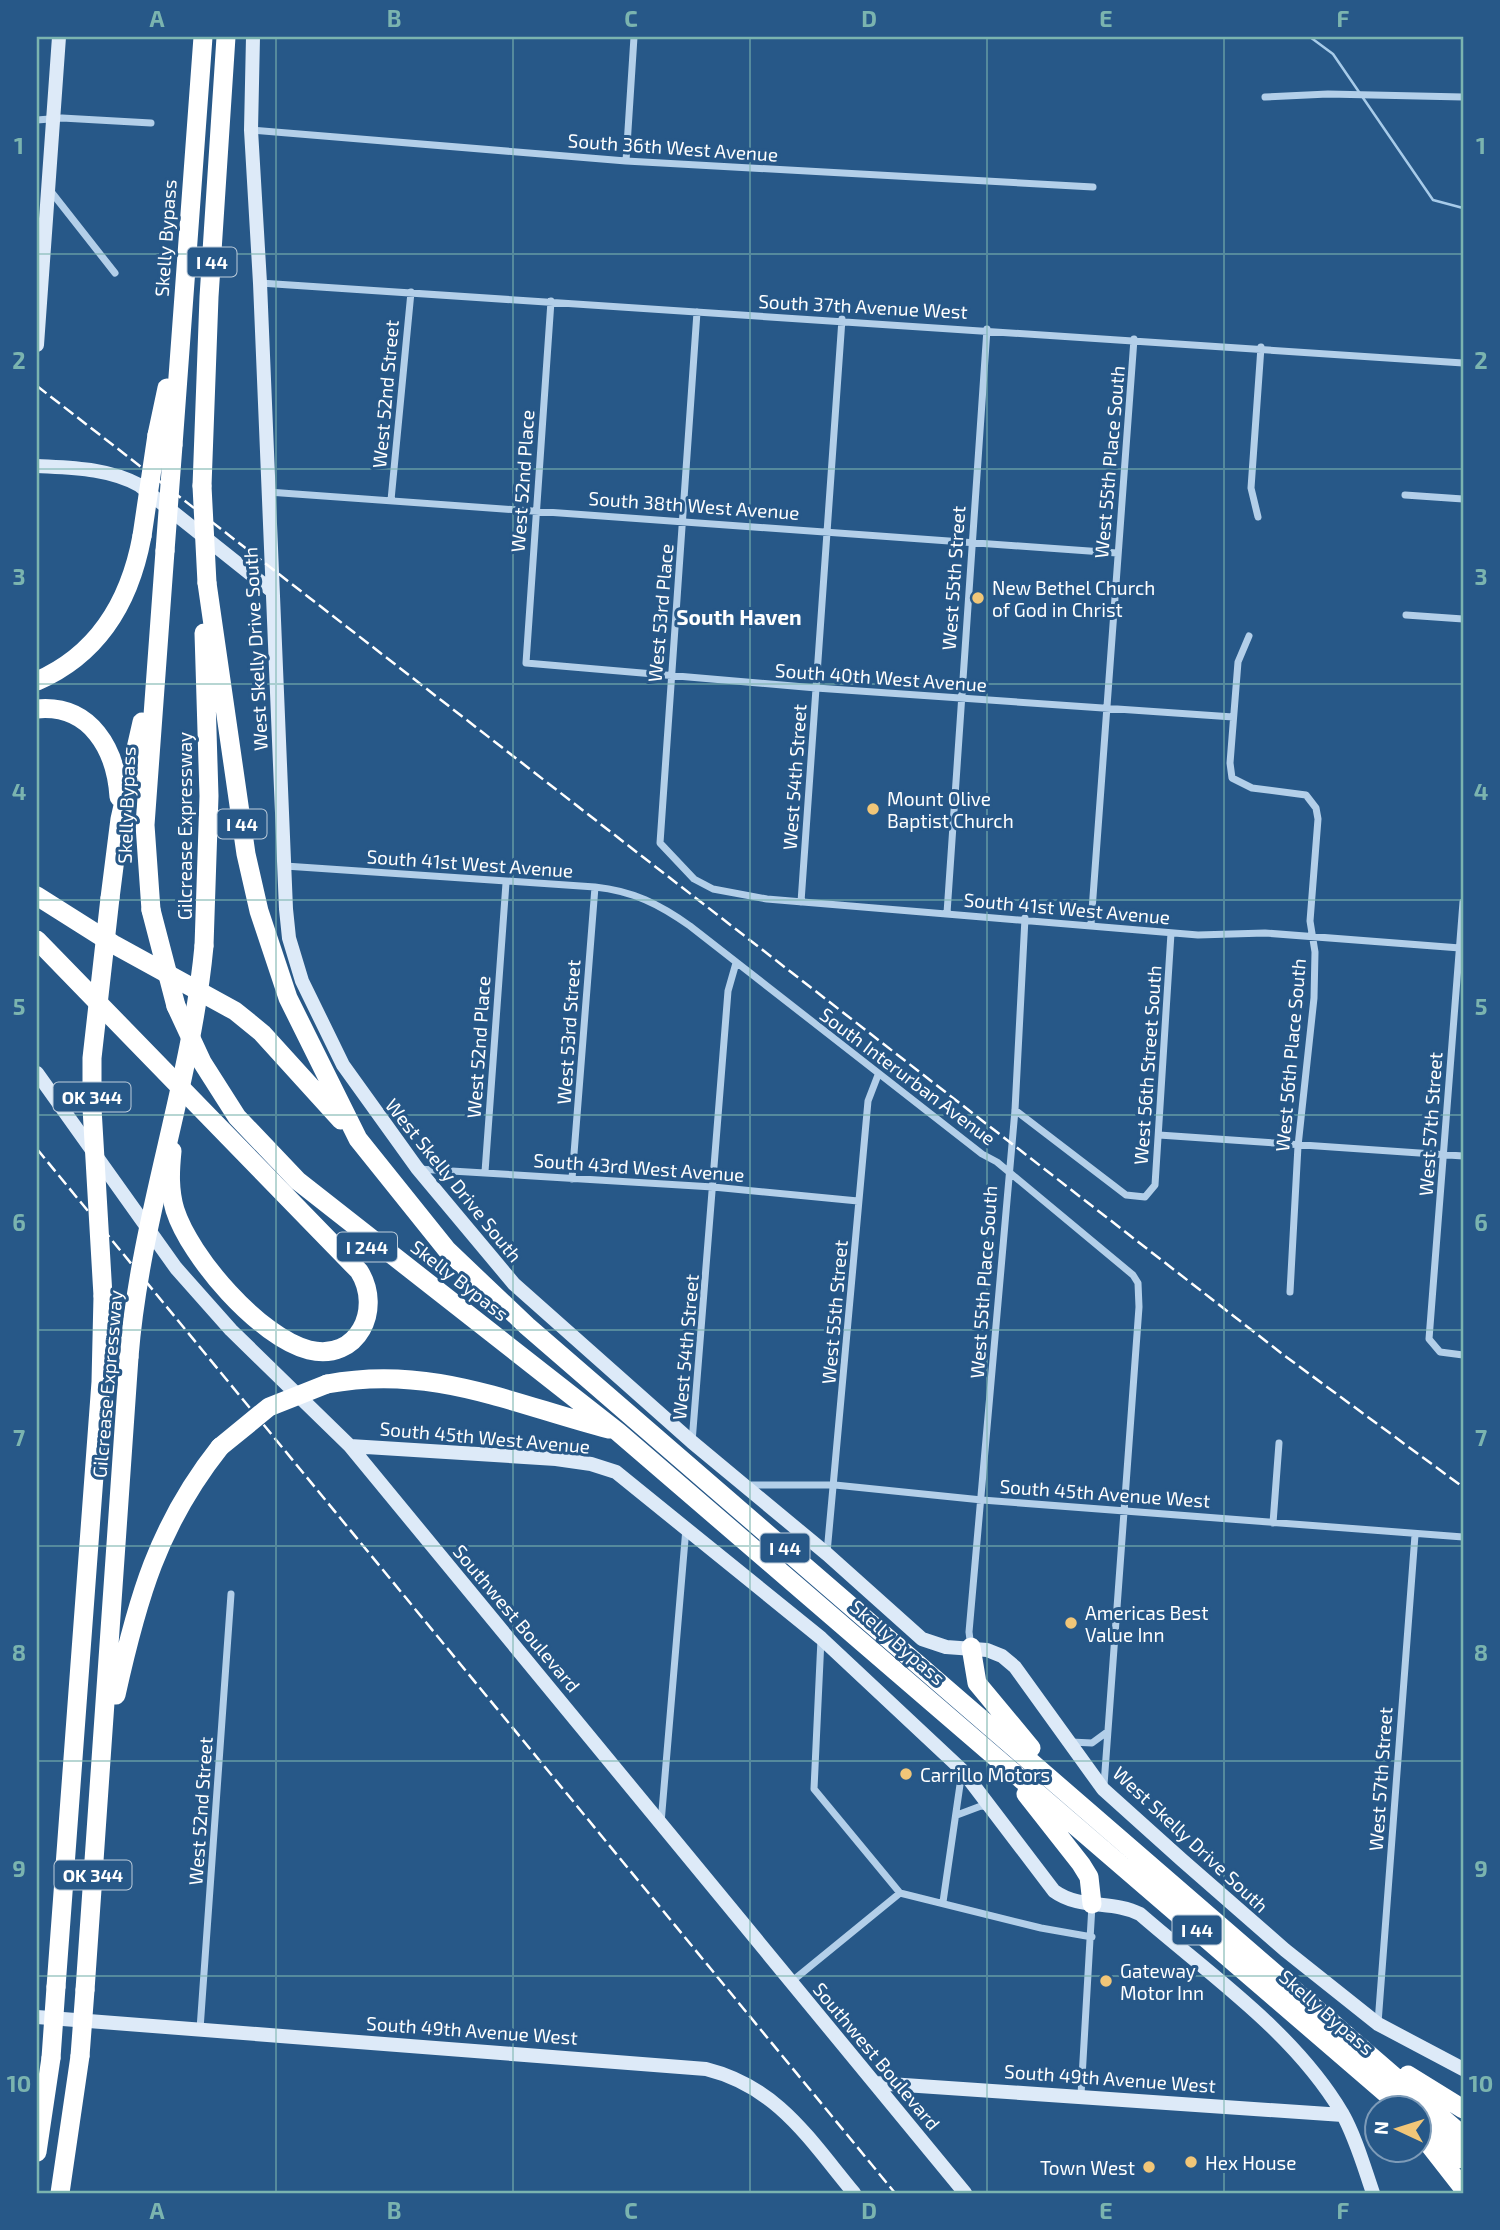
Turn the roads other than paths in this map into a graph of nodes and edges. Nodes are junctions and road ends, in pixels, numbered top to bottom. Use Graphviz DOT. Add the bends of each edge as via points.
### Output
graph roads {
  1 [pos="59,37"];
  2 [pos="203,37"];
  3 [pos="226,37"];
  4 [pos="253,37"];
  5 [pos="634,37"];
  6 [pos="1265,97"];
  7 [pos="1463,97"];
  8 [pos="37,120"];
  9 [pos="52,121"];
  10 [pos="151,123"];
  11 [pos="251,130"];
  12 [pos="626,161"];
  13 [pos="1093,187"];
  14 [pos="49,188"];
  15 [pos="116,273"];
  16 [pos="260,283"];
  17 [pos="411,292"];
  18 [pos="551,301"];
  19 [pos="697,312"];
  20 [pos="842,319"];
  21 [pos="987,329"];
  22 [pos="1135,339"];
  23 [pos="37,345"];
  24 [pos="1261,347"];
  25 [pos="1463,363"];
  26 [pos="165,440"];
  27 [pos="37,466"];
  28 [pos="268,492"];
  29 [pos="1405,495"];
  30 [pos="1463,499"];
  31 [pos="391,500"];
  32 [pos="535,510"];
  33 [pos="1258,516"];
  34 [pos="683,520"];
  35 [pos="828,531"];
  36 [pos="971,542"];
  37 [pos="1117,553"];
  38 [pos="207,583"];
  39 [pos="272,591"];
  40 [pos="1406,615"];
  41 [pos="1463,619"];
  42 [pos="1249,636"];
  43 [pos="156,663"];
  44 [pos="526,663"];
  45 [pos="670,677"];
  46 [pos="37,681"];
  47 [pos="816,688"];
  48 [pos="960,698"];
  49 [pos="37,709"];
  50 [pos="1107,710"];
  51 [pos="1233,718"];
  52 [pos="120,819"];
  53 [pos="284,866"];
  54 [pos="679,867"];
  55 [pos="506,883"];
  56 [pos="596,887"];
  57 [pos="37,888"];
  58 [pos="37,896"];
  59 [pos="652,900"];
  60 [pos="1463,901"];
  61 [pos="800,902"];
  62 [pos="60,912"];
  63 [pos="947,913"];
  64 [pos="1024,918"];
  65 [pos="1091,924"];
  66 [pos="1171,933"];
  67 [pos="1311,937"];
  68 [pos="37,940"];
  69 [pos="1460,948"];
  70 [pos="736,963"];
  71 [pos="37,1073"];
  72 [pos="878,1074"];
  73 [pos="1015,1110"];
  74 [pos="173,1116"];
  75 [pos="1159,1135"];
  76 [pos="358,1139"];
  77 [pos="1298,1146"];
  78 [pos="1444,1154"];
  79 [pos="1463,1156"];
  80 [pos="417,1168"];
  81 [pos="485,1172"];
  82 [pos="1007,1172"];
  83 [pos="572,1178"];
  84 [pos="713,1187"];
  85 [pos="288,1195"];
  86 [pos="858,1201"];
  87 [pos="1290,1292"];
  88 [pos="446,1298"];
  89 [pos="1463,1355"];
  90 [pos="618,1432"];
  91 [pos="692,1442"];
  92 [pos="1279,1443"];
  93 [pos="350,1446"];
  94 [pos="745,1485"];
  95 [pos="835,1485"];
  96 [pos="982,1500"];
  97 [pos="1124,1510"];
  98 [pos="1273,1522"];
  99 [pos="686,1527"];
  100 [pos="1415,1535"];
  101 [pos="1463,1537"];
  102 [pos="827,1554"];
  103 [pos="231,1594"];
  104 [pos="821,1639"];
  105 [pos="971,1647"];
  106 [pos="1108,1731"];
  107 [pos="1070,1741"];
  108 [pos="101,1760"];
  109 [pos="1002,1762"];
  110 [pos="962,1770"];
  111 [pos="1103,1788"];
  112 [pos="1068,1792"];
  113 [pos="991,1807"];
  114 [pos="957,1815"];
  115 [pos="661,1823"];
  116 [pos="900,1893"];
  117 [pos="943,1902"];
  118 [pos="1092,1904"];
  119 [pos="1092,1937"];
  120 [pos="791,1982"];
  121 [pos="37,2017"];
  122 [pos="1378,2024"];
  123 [pos="200,2029"];
  124 [pos="1362,2048"];
  125 [pos="1463,2069"];
  126 [pos="875,2083"];
  127 [pos="1386,2094"];
  128 [pos="1080,2095"];
  129 [pos="1463,2109"];
  130 [pos="1343,2115"];
  131 [pos="1434,2135"];
  132 [pos="1463,2136"];
  133 [pos="37,2152"];
  134 [pos="1434,2152"];
  135 [pos="1463,2159"];
  136 [pos="1463,2188"];
  137 [pos="60,2193"];
  138 [pos="854,2193"];
  139 [pos="965,2193"];
  140 [pos="1373,2193"];
  1 -- 9 [label="street"];
  2 -- 26 [label="highway, Skelly Bypass / I 44" via="181,322"];
  3 -- 38 [label="highway, Skelly Bypass / I 44, bridge" via="202,486"];
  4 -- 11 [label="street, West Skelly Drive South"];
  5 -- 12 [label="street"];
  6 -- 7 [label="street"];
  8 -- 9 [label="street"];
  9 -- 10 [label="street"];
  9 -- 14 [label="street"];
  11 -- 12 [label="street, South 36th West Avenue"];
  11 -- 16 [label="street, West Skelly Drive South"];
  12 -- 13 [label="street, South 36th West Avenue"];
  14 -- 15 [label="street"];
  14 -- 23 [label="street"];
  16 -- 17 [label="street, South 37th Avenue West"];
  16 -- 28 [label="street, West Skelly Drive South"];
  17 -- 18 [label="street, South 37th Avenue West"];
  17 -- 31 [label="street, West 52nd Street"];
  18 -- 19 [label="street, South 37th Avenue West"];
  18 -- 32 [label="street, West 52nd Place"];
  19 -- 20 [label="street, South 37th Avenue West"];
  19 -- 34 [label="street, West 53rd Place"];
  20 -- 21 [label="street, South 37th Avenue West"];
  20 -- 35 [label="street, West 54th Street"];
  21 -- 22 [label="street, South 37th Avenue West"];
  21 -- 36 [label="street, West 55th Street"];
  22 -- 24 [label="street, South 37th Avenue West"];
  22 -- 37 [label="street, West 55th Place South"];
  24 -- 25 [label="street, South 37th Avenue West"];
  24 -- 33 [label="street" via="1251,488"];
  26 -- 43 [label="highway, Skelly Bypass / I 44, bridge" via="165,551"];
  26 -- 46 [label="highway, bridge" via="133,578 110,623 88,649"];
  27 -- 39 [label="street" via="124,477"];
  28 -- 31 [label="street, South 38th West Avenue"];
  28 -- 39 [label="street, West Skelly Drive South"];
  29 -- 30 [label="street"];
  31 -- 32 [label="street, South 38th West Avenue"];
  32 -- 34 [label="street, South 38th West Avenue"];
  32 -- 44 [label="street, West 52nd Place"];
  34 -- 35 [label="street, South 38th West Avenue"];
  34 -- 45 [label="street, West 53rd Place"];
  35 -- 36 [label="street, South 38th West Avenue"];
  35 -- 47 [label="street, West 54th Street"];
  36 -- 37 [label="street, South 38th West Avenue"];
  36 -- 48 [label="street, West 55th Street"];
  37 -- 50 [label="street, West 55th Place South"];
  38 -- 74 [label="highway, Gilcrease Expressway / OK 344, bridge" via="203,650 209,796 204,946 197,1006"];
  38 -- 76 [label="highway, Skelly Bypass / I 44" via="246,854 259,911 288,998"];
  39 -- 53 [label="street, West Skelly Drive South"];
  40 -- 41 [label="street"];
  42 -- 51 [label="street" via="1238,662"];
  43 -- 52 [label="highway, Gilcrease Expressway / OK 344"];
  43 -- 88 [label="highway, Skelly Bypass / I 44, bridge" via="145,825 150,910 176,1006 213,1082 264,1149"];
  44 -- 45 [label="street, South 40th West Avenue"];
  45 -- 47 [label="street, South 40th West Avenue"];
  45 -- 54 [label="street, West 53rd Place" via="660,843"];
  47 -- 48 [label="street, South 40th West Avenue"];
  47 -- 61 [label="street, West 54th Street"];
  48 -- 50 [label="street, South 40th West Avenue"];
  48 -- 63 [label="street, West 55th Street"];
  49 -- 52 [label="highway" via="75,715 98,732 115,764"];
  50 -- 51 [label="street, South 40th West Avenue"];
  50 -- 65 [label="street, West 55th Place South"];
  51 -- 67 [label="street, West 56th Place South" via="1233,778 1252,789 1294,792 1311,800 1318,819"];
  52 -- 133 [label="highway, Gilcrease Expressway / OK 344, bridge" via="92,1058 103,1296 100,1395 51,2058"];
  53 -- 55 [label="street, South 41st West Avenue"];
  53 -- 80 [label="street, West Skelly Drive South" via="289,938 313,1006 356,1085"];
  54 -- 61 [label="street, South 41st West Avenue" via="713,888"];
  55 -- 56 [label="street, South 41st West Avenue"];
  55 -- 81 [label="street, West 52nd Place"];
  56 -- 59 [label="street, South 41st West Avenue"];
  56 -- 83 [label="street, West 53rd Street"];
  57 -- 62 [label="highway"];
  58 -- 62 [label="highway"];
  59 -- 70 [label="street, South Interurban Avenue"];
  60 -- 69 [label="street, West 57th Street"];
  61 -- 63 [label="street, South 41st West Avenue"];
  62 -- 76 [label="highway" via="235,1011 262,1032"];
  63 -- 64 [label="street, South 41st West Avenue"];
  64 -- 65 [label="street, South 41st West Avenue"];
  64 -- 73 [label="street, West 55th Place South"];
  65 -- 66 [label="street, South 41st West Avenue"];
  66 -- 67 [label="street, South 41st West Avenue"];
  66 -- 75 [label="street, West 56th Street South"];
  67 -- 69 [label="street, South 41st West Avenue"];
  67 -- 77 [label="street, West 56th Place South" via="1314,998"];
  68 -- 85 [label="highway, I 244" via="206,1117"];
  69 -- 78 [label="street, West 57th Street"];
  70 -- 72 [label="street, South Interurban Avenue"];
  70 -- 84 [label="street, West 54th Street" via="728,991"];
  71 -- 93 [label="street, Southwest Boulevard" via="203,1301"];
  72 -- 82 [label="street, South Interurban Avenue"];
  72 -- 86 [label="street, West 55th Street" via="867,1101"];
  73 -- 75 [label="street, West 56th Street South" via="1126,1195 1145,1197 1155,1185"];
  73 -- 82 [label="street, West 55th Place South"];
  74 -- 85 [label="highway, bridge" via="170,1185 180,1222 215,1275 261,1321 305,1349 337,1349 365,1325 370,1306 367,1287 359,1271"];
  74 -- 108 [label="highway, Gilcrease Expressway / OK 344, bridge" via="143,1256 130,1357"];
  75 -- 77 [label="street"];
  76 -- 112 [label="highway, Skelly Bypass / I 44" via="447,1250 519,1318"];
  77 -- 78 [label="street"];
  77 -- 87 [label="street, West 56th Place South"];
  78 -- 79 [label="street"];
  78 -- 89 [label="street, West 57th Street" via="1429,1339 1434,1348"];
  80 -- 81 [label="street, South 43rd West Avenue"];
  80 -- 91 [label="street, West Skelly Drive South" via="514,1284"];
  81 -- 83 [label="street, South 43rd West Avenue"];
  82 -- 96 [label="street, West 55th Place South"];
  82 -- 97 [label="street, South Interurban Avenue" via="1123,1265 1138,1283"];
  83 -- 84 [label="street, South 43rd West Avenue"];
  84 -- 86 [label="street, South 43rd West Avenue"];
  84 -- 91 [label="street, West 54th Street"];
  85 -- 88 [label="highway, I 244"];
  86 -- 95 [label="street, West 55th Street"];
  88 -- 90 [label="highway, Skelly Bypass / I 44"];
  90 -- 108 [label="highway, bridge" via="545,1413 503,1396 418,1378 327,1384 269,1408 220,1447 172,1519 134,1616"];
  90 -- 109 [label="highway, Skelly Bypass / I 44"];
  91 -- 94 [label="street, West Skelly Drive South"];
  92 -- 98 [label="street"];
  93 -- 99 [label="street, South 45th West Avenue" via="591,1464 617,1472"];
  93 -- 115 [label="street, Southwest Boulevard"];
  94 -- 95 [label="street, South 45th Avenue West"];
  94 -- 102 [label="street, West Skelly Drive South"];
  95 -- 96 [label="street, South 45th Avenue West"];
  95 -- 102 [label="street, West 55th Street"];
  96 -- 97 [label="street, South 45th Avenue West"];
  96 -- 105 [label="street, West 55th Place South"];
  97 -- 98 [label="street, South 45th Avenue West"];
  97 -- 106 [label="street"];
  98 -- 100 [label="street, South 45th Avenue West"];
  99 -- 104 [label="street"];
  99 -- 115 [label="street"];
  100 -- 101 [label="street, South 45th Avenue West"];
  100 -- 122 [label="street, West 57th Street"];
  102 -- 105 [label="street, West Skelly Drive South" via="922,1639 946,1647"];
  103 -- 123 [label="street, West 52nd Street"];
  104 -- 110 [label="street"];
  104 -- 116 [label="street" via="814,1790"];
  105 -- 107 [label="street, West Skelly Drive South" via="1002,1656 1015,1667"];
  105 -- 112 [label="highway" via="976,1683"];
  106 -- 107 [label="street" via="1092,1743"];
  106 -- 111 [label="street"];
  107 -- 111 [label="street, West Skelly Drive South"];
  108 -- 137 [label="highway, Gilcrease Expressway / OK 344, bridge" via="80,2056"];
  109 -- 118 [label="highway" via="1081,1864 1089,1877"];
  109 -- 127 [label="highway, Skelly Bypass / I 44"];
  110 -- 113 [label="street"];
  110 -- 114 [label="street"];
  111 -- 122 [label="street, West Skelly Drive South" via="1285,1950"];
  112 -- 124 [label="highway, Skelly Bypass / I 44"];
  113 -- 114 [label="street"];
  113 -- 118 [label="street" via="1054,1891"];
  114 -- 117 [label="street"];
  115 -- 120 [label="street, Southwest Boulevard"];
  116 -- 117 [label="street"];
  116 -- 120 [label="street"];
  117 -- 119 [label="street"];
  118 -- 119 [label="street"];
  118 -- 130 [label="street" via="1117,1905 1140,1914 1287,2041"];
  119 -- 128 [label="street"];
  120 -- 126 [label="street, Southwest Boulevard"];
  121 -- 123 [label="street, South 49th Avenue West"];
  122 -- 125 [label="street, West Skelly Drive South"];
  123 -- 138 [label="street, South 49th Avenue West" via="690,2066 718,2072 752,2085 782,2107"];
  124 -- 129 [label="highway"];
  124 -- 132 [label="highway, Skelly Bypass / I 44"];
  126 -- 128 [label="street, South 49th Avenue West"];
  126 -- 139 [label="street, Southwest Boulevard"];
  128 -- 130 [label="street, South 49th Avenue West"];
  130 -- 140 [label="street"];
  131 -- 135 [label="highway"];
  134 -- 136 [label="highway"];
}
